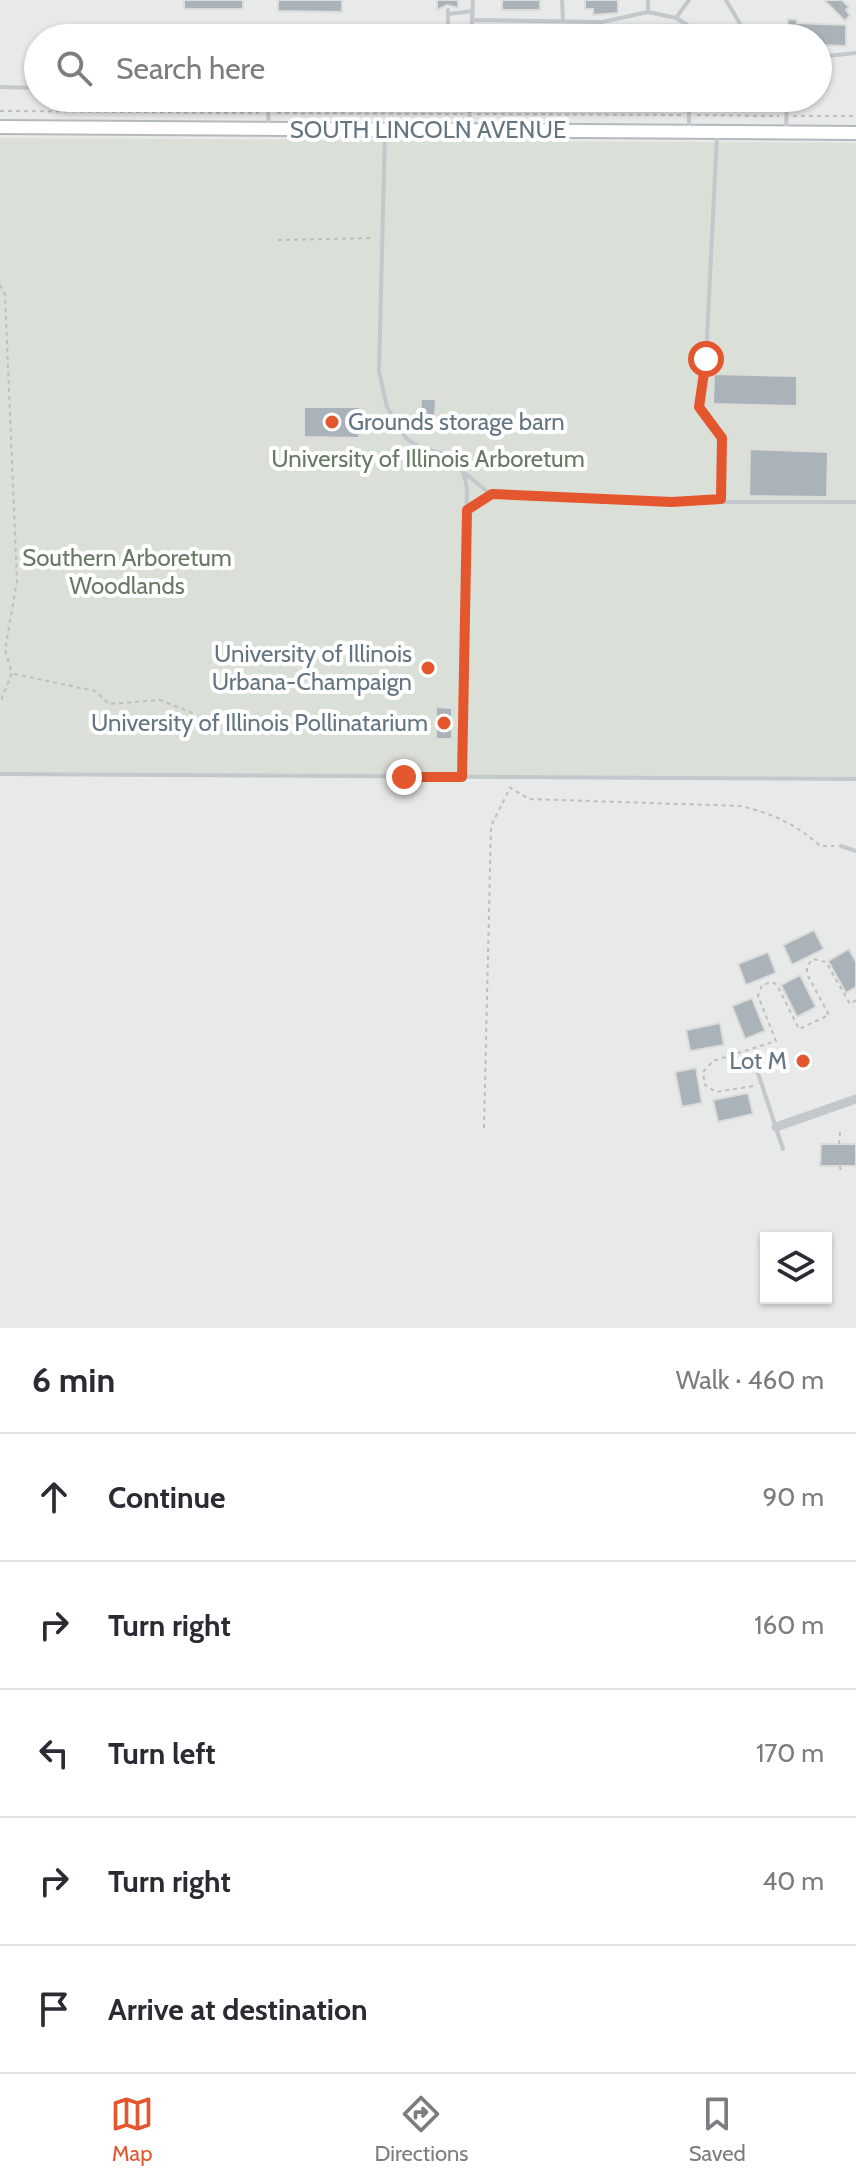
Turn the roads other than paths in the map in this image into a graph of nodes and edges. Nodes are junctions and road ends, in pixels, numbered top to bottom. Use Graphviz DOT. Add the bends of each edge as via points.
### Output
graph roads {
  1 [pos="473,0"];
  2 [pos="562,0"];
  3 [pos="648,0"];
  4 [pos="689,0"];
  5 [pos="726,0"];
  6 [pos="473,11"];
  7 [pos="648,12"];
  8 [pos="676,18"];
  9 [pos="472,20"];
  10 [pos="563,21"];
  11 [pos="448,24"];
  12 [pos="472,24"];
  13 [pos="686,24"];
  14 [pos="740,24"];
  15 [pos="856,53"];
  16 [pos="832,56"];
  17 [pos="0,87"];
  18 [pos="24,88"];
  19 [pos="268,112"];
  20 [pos="469,112"];
  21 [pos="689,112"];
  22 [pos="786,112"];
  23 [pos="0,127"];
  24 [pos="269,129"];
  25 [pos="386,129"];
  26 [pos="469,130"];
  27 [pos="689,131"];
  28 [pos="717,132"];
  29 [pos="786,132"];
  30 [pos="856,133"];
  31 [pos="465,472"];
  32 [pos="492,494"];
  33 [pos="721,499"];
  34 [pos="856,502"];
  35 [pos="467,510"];
  36 [pos="0,774"];
  37 [pos="462,777"];
  38 [pos="856,779"];
  39 [pos="841,846"];
  40 [pos="856,851"];
  41 [pos="755,1064"];
  42 [pos="856,1099"];
  43 [pos="776,1127"];
  44 [pos="783,1149"];
  1 -- 6 [label="lane"];
  2 -- 10 [label="lane"];
  3 -- 7 [label="lane"];
  4 -- 8 [label="lane"];
  5 -- 14 [label="lane"];
  6 -- 9 [label="lane"];
  6 -- 11 [label="lane" via="448,12"];
  7 -- 8 [label="lane"];
  7 -- 10 [label="lane" via="602,22"];
  8 -- 13 [label="lane"];
  9 -- 10 [label="lane"];
  9 -- 12 [label="lane"];
  15 -- 16 [label="lane"];
  17 -- 18 [label="lane"];
  19 -- 24 [label="lane"];
  20 -- 26 [label="lane"];
  21 -- 27 [label="lane"];
  22 -- 29 [label="lane"];
  23 -- 24 [label="main road, SOUTH LINCOLN AVENUE"];
  24 -- 25 [label="main road, SOUTH LINCOLN AVENUE"];
  25 -- 26 [label="main road, SOUTH LINCOLN AVENUE"];
  25 -- 31 [label="lane" via="382,392 406,438 449,455"];
  26 -- 27 [label="main road, SOUTH LINCOLN AVENUE"];
  27 -- 28 [label="main road, SOUTH LINCOLN AVENUE"];
  28 -- 29 [label="main road, SOUTH LINCOLN AVENUE"];
  28 -- 33 [label="lane" via="706,359 699,397 702,414 722,438"];
  29 -- 30 [label="main road, SOUTH LINCOLN AVENUE"];
  31 -- 32 [label="lane"];
  31 -- 35 [label="lane"];
  32 -- 33 [label="lane" via="672,502"];
  32 -- 35 [label="lane"];
  33 -- 34 [label="lane"];
  35 -- 37 [label="lane"];
  36 -- 37 [label="lane"];
  37 -- 38 [label="lane"];
  39 -- 40 [label="lane"];
  41 -- 43 [label="lane"];
  42 -- 43 [label="street"];
  43 -- 44 [label="lane"];
}
